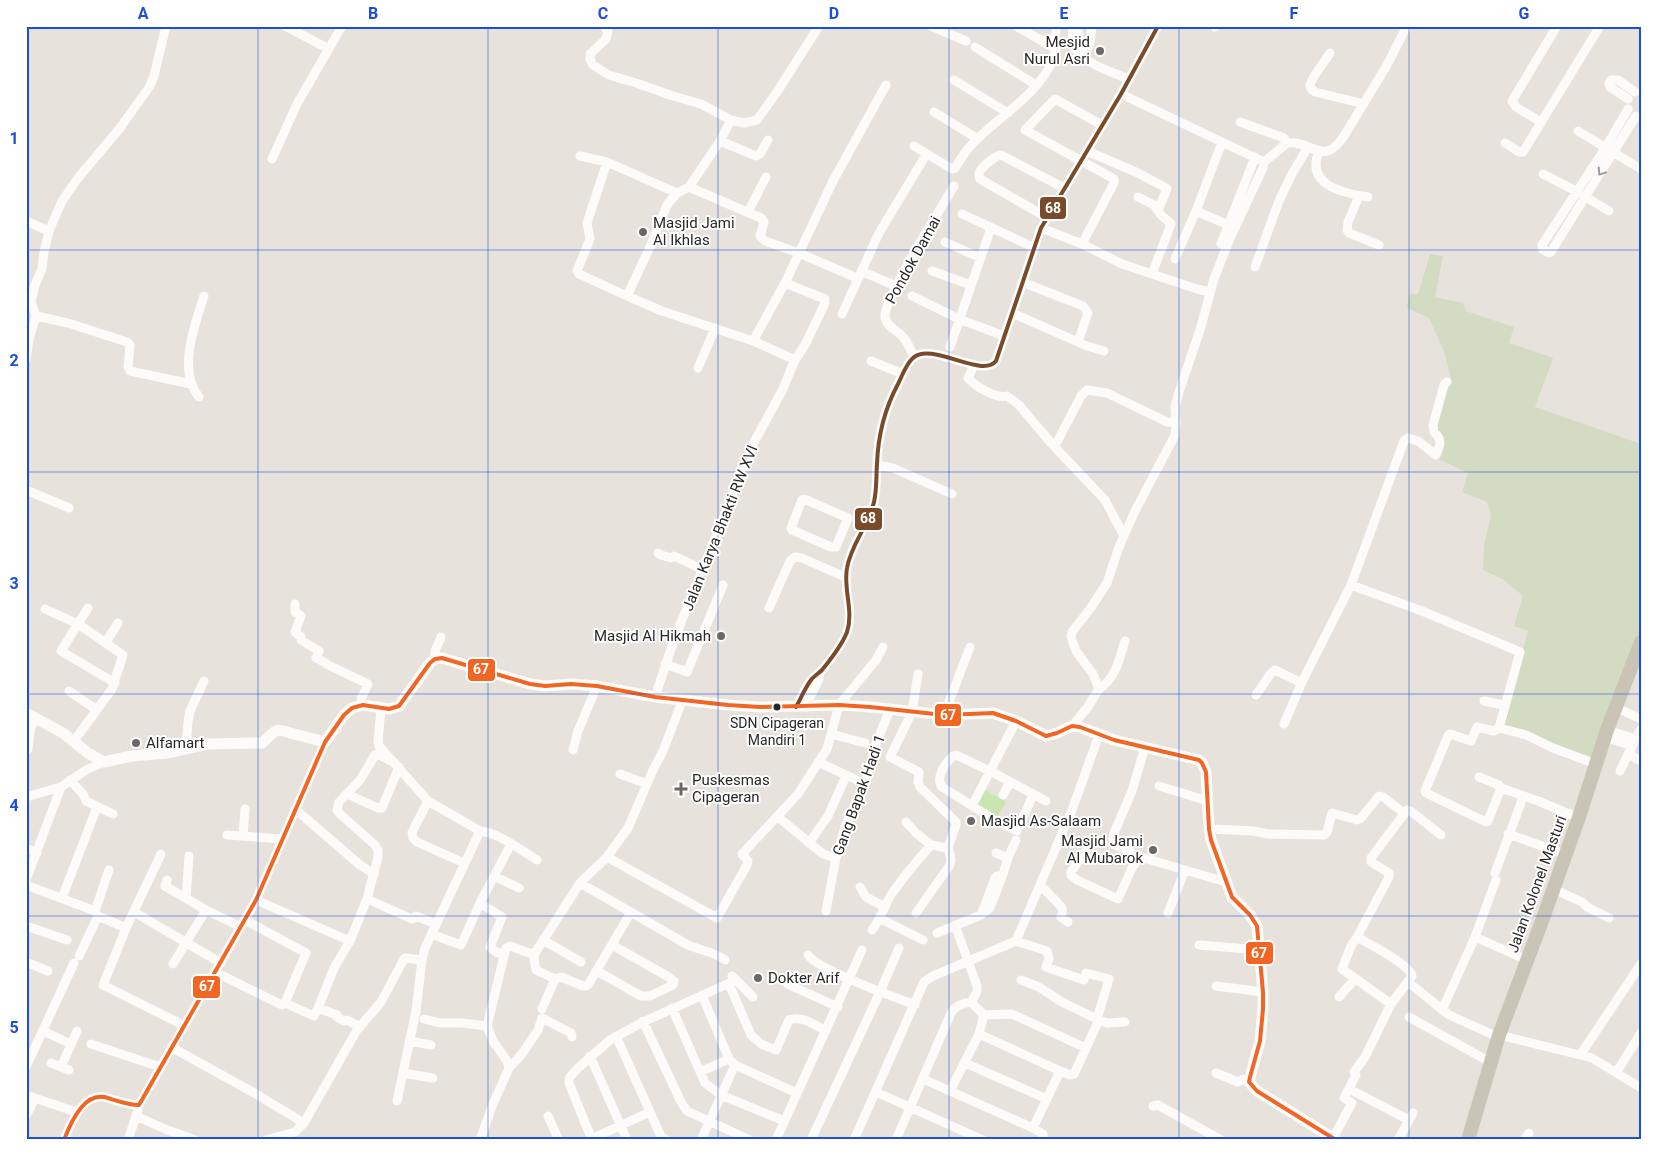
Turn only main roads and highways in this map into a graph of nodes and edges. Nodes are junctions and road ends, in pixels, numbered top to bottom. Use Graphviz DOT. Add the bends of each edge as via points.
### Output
graph roads {
  1 [pos="1641,642"];
  2 [pos="1468,1140"];
  1 -- 2 [label="main road, Jalan Kolonel Masturi" via="1498,1036"];
}
